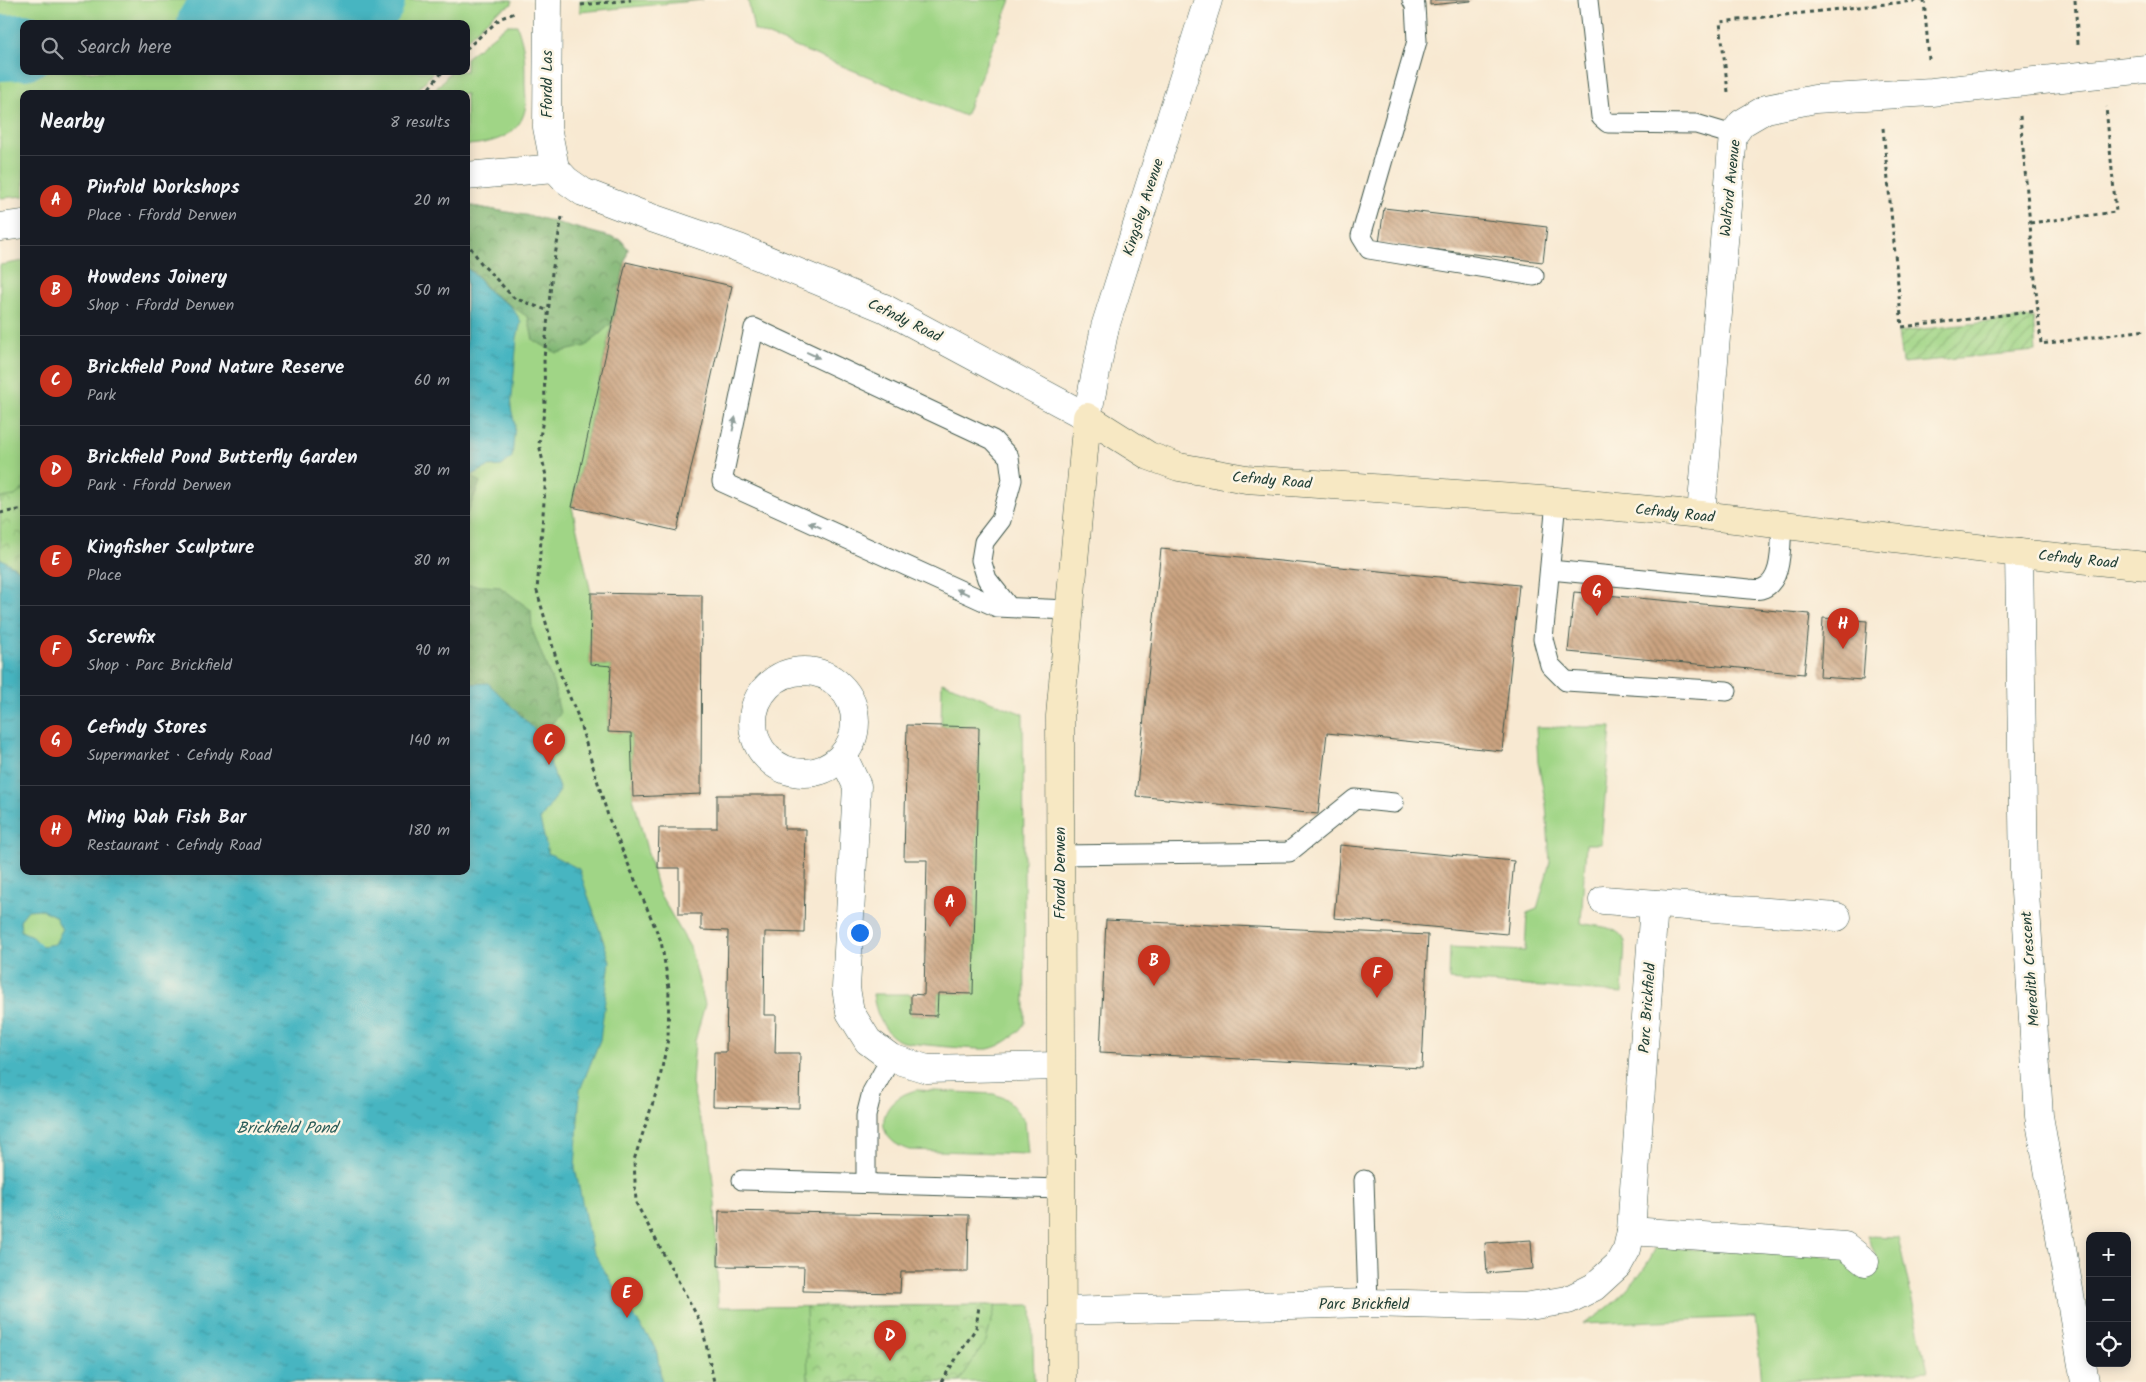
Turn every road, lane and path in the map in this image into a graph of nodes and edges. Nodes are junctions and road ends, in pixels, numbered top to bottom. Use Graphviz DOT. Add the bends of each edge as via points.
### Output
graph roads {
  1 [pos="631,0"];
  2 [pos="1208,0"];
  3 [pos="1412,0"];
  4 [pos="1588,0"];
  5 [pos="1923,0"];
  6 [pos="2075,0"];
  7 [pos="548,4"];
  8 [pos="470,45"];
  9 [pos="2146,69"];
  10 [pos="440,75"];
  11 [pos="2092,75"];
  12 [pos="2017,83"];
  13 [pos="427,90"];
  14 [pos="1932,92"];
  15 [pos="1880,95"];
  16 [pos="1733,135"];
  17 [pos="555,168"];
  18 [pos="470,176"];
  19 [pos="575,187"];
  20 [pos="2030,223"];
  21 [pos="20,224"];
  22 [pos="0,227"];
  23 [pos="470,247"];
  24 [pos="1534,276"];
  25 [pos="549,311"];
  26 [pos="2038,311"];
  27 [pos="2146,330"];
  28 [pos="1087,417"];
  29 [pos="1556,501"];
  30 [pos="20,510"];
  31 [pos="0,513"];
  32 [pos="1701,515"];
  33 [pos="1782,525"];
  34 [pos="2019,553"];
  35 [pos="2146,566"];
  36 [pos="1550,570"];
  37 [pos="1009,607"];
  38 [pos="1069,610"];
  39 [pos="1727,691"];
  40 [pos="843,756"];
  41 [pos="1394,803"];
  42 [pos="1060,855"];
  43 [pos="1603,900"];
  44 [pos="1654,904"];
  45 [pos="1837,917"];
  46 [pos="891,1058"];
  47 [pos="1060,1066"];
  48 [pos="742,1180"];
  49 [pos="1364,1180"];
  50 [pos="866,1183"];
  51 [pos="1061,1189"];
  52 [pos="1631,1231"];
  53 [pos="1865,1262"];
  54 [pos="1368,1303"];
  55 [pos="979,1306"];
  56 [pos="1062,1321"];
  57 [pos="714,1382"];
  58 [pos="941,1382"];
  59 [pos="1062,1382"];
  60 [pos="1070,1382"];
  61 [pos="2084,1382"];
  1 -- 7 [label="path"];
  2 -- 28 [label="street, Kingsley Avenue" via="1105,327"];
  3 -- 24 [label="lane" via="1415,4 1416,41 1362,236 1369,249"];
  4 -- 16 [label="lane" via="1601,117 1608,123 1696,124"];
  5 -- 14 [label="path"];
  5 -- 16 [label="path" via="1720,22"];
  6 -- 11 [label="path"];
  7 -- 8 [label="path" via="501,18"];
  7 -- 17 [label="street, Ffordd Las" via="547,127"];
  9 -- 11 [label="street, Walford Avenue"];
  10 -- 13 [label="path"];
  11 -- 12 [label="street, Walford Avenue"];
  11 -- 20 [label="path" via="2116,212"];
  12 -- 14 [label="street, Walford Avenue"];
  12 -- 20 [label="path"];
  14 -- 15 [label="street, Walford Avenue"];
  15 -- 16 [label="street, Walford Avenue" via="1815,99 1766,109 1742,123"];
  15 -- 26 [label="path" via="1902,327"];
  16 -- 32 [label="street, Walford Avenue"];
  17 -- 18 [label="street"];
  17 -- 19 [label="street, Cefndy Road"];
  19 -- 25 [label="path" via="560,223"];
  19 -- 28 [label="street, Cefndy Road" via="739,248 884,308"];
  20 -- 26 [label="path"];
  21 -- 22 [label="street"];
  23 -- 25 [label="path" via="514,298"];
  25 -- 57 [label="path" via="544,359 545,406 539,444 546,476 538,591 562,678 577,714 609,819 661,941 669,988 668,1040 658,1087 634,1160 636,1203 702,1325"];
  26 -- 27 [label="path" via="2042,344"];
  28 -- 29 [label="street, Cefndy Road" via="1148,456 1179,467 1246,479"];
  28 -- 38 [label="street, Ffordd Derwen"];
  29 -- 32 [label="street, Cefndy Road"];
  29 -- 36 [label="lane"];
  30 -- 31 [label="path"];
  32 -- 33 [label="street, Cefndy Road"];
  33 -- 34 [label="street, Cefndy Road"];
  33 -- 36 [label="lane" via="1778,570 1772,580 1761,588"];
  34 -- 35 [label="street, Cefndy Road"];
  34 -- 61 [label="street, Meredith Crescent" via="2024,876 2039,1116"];
  36 -- 39 [label="lane" via="1543,639 1550,665 1566,681"];
  37 -- 37 [label="lane, one-way" via="997,607 722,482 754,328 993,440 1009,457 1012,480 1001,520 984,542 981,560 987,579"];
  37 -- 38 [label="lane"];
  38 -- 42 [label="street, Ffordd Derwen" via="1060,716"];
  40 -- 46 [label="street" via="857,786 846,988 850,1012 868,1041"];
  41 -- 42 [label="lane" via="1355,799 1289,852"];
  42 -- 47 [label="street, Ffordd Derwen"];
  43 -- 44 [label="street"];
  44 -- 45 [label="street"];
  44 -- 52 [label="street, Parc Brickfield"];
  46 -- 47 [label="street" via="927,1069"];
  46 -- 50 [label="lane" via="872,1092 866,1116"];
  47 -- 51 [label="street, Ffordd Derwen"];
  48 -- 50 [label="lane"];
  49 -- 54 [label="lane"];
  50 -- 51 [label="lane"];
  51 -- 56 [label="street, Ffordd Derwen"];
  52 -- 53 [label="street" via="1845,1246"];
  52 -- 54 [label="street, Parc Brickfield" via="1627,1249 1618,1265 1594,1287 1568,1300 1523,1307"];
  54 -- 56 [label="street, Parc Brickfield"];
  55 -- 58 [label="path" via="976,1328"];
  56 -- 59 [label="street, Ffordd Derwen"];
  56 -- 60 [label="street, Ffordd Derwen"];
}
